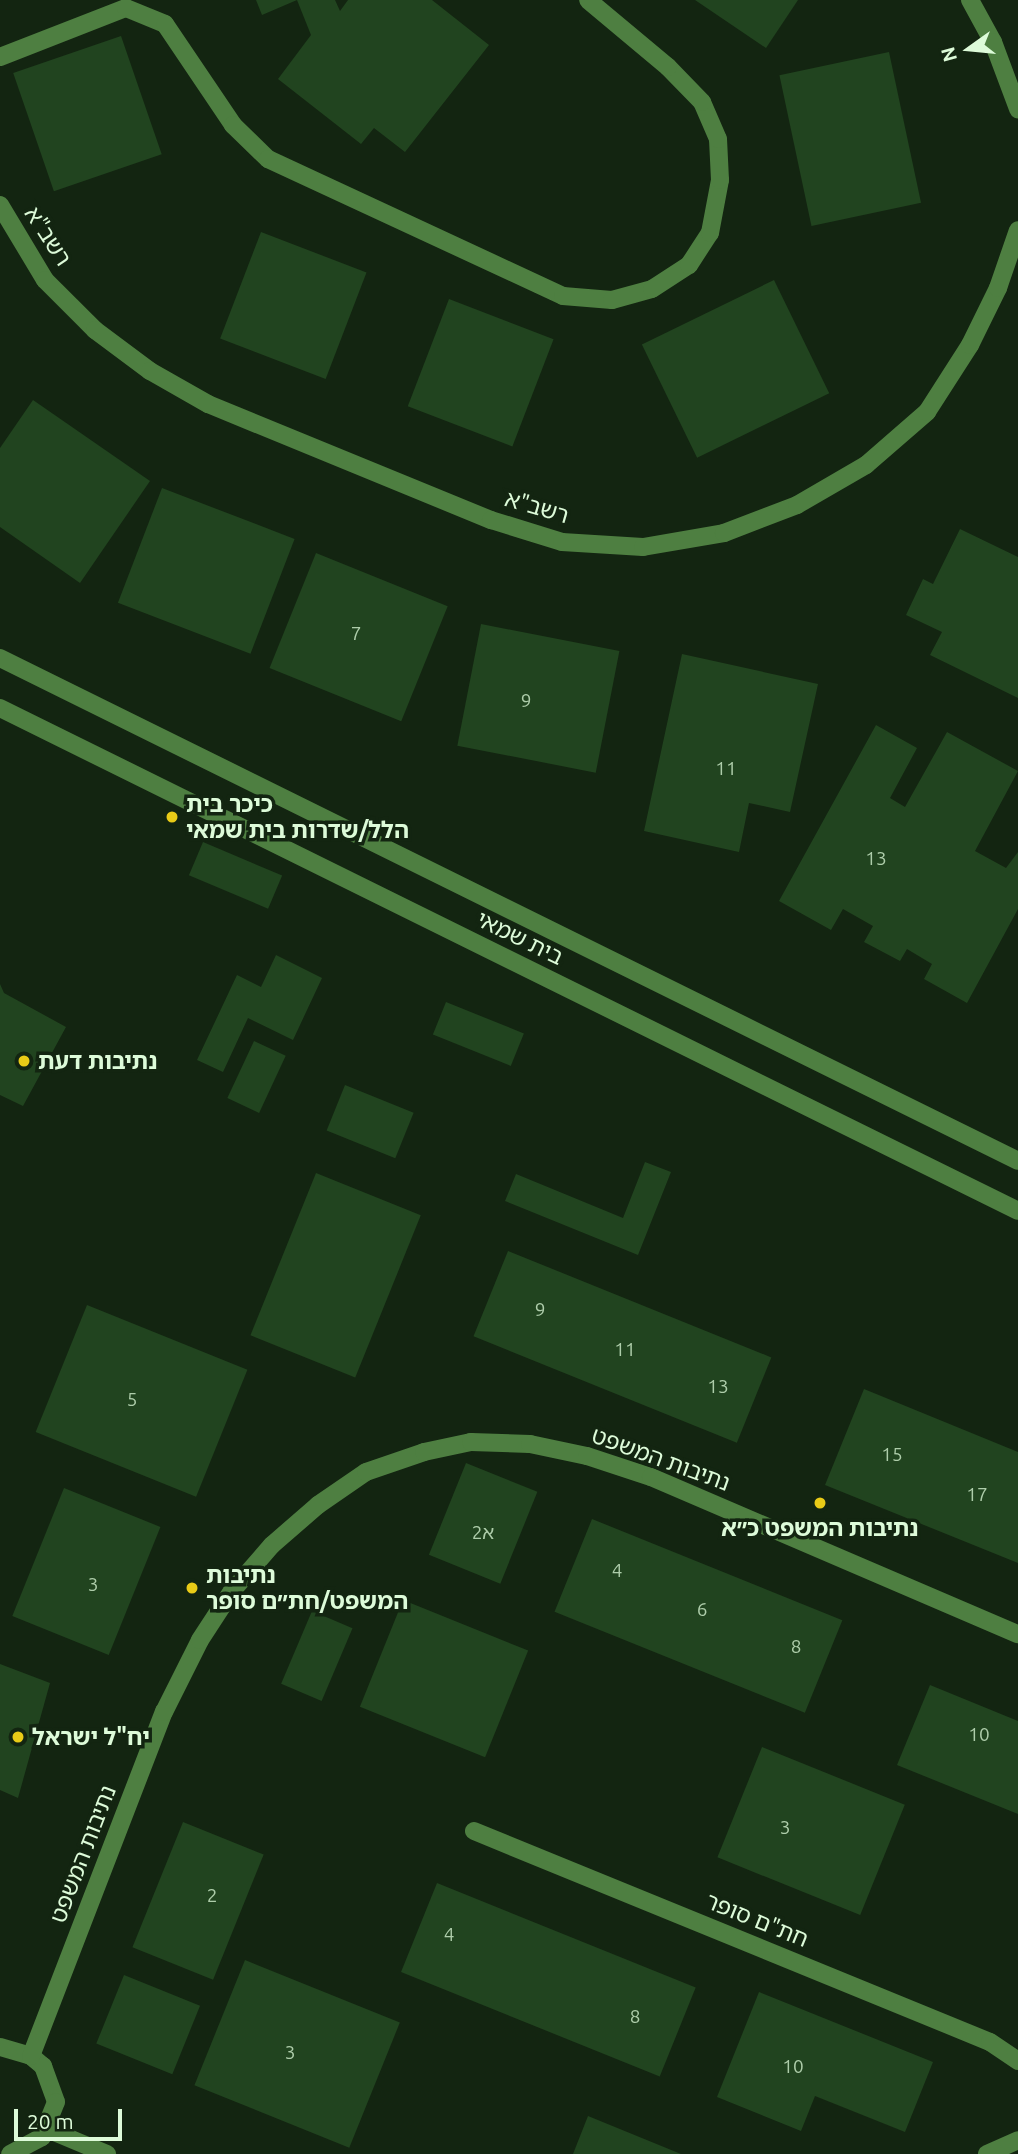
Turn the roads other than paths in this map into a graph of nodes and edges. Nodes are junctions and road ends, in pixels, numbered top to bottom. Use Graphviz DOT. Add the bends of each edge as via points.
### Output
graph roads {
  1 [pos="588,0"];
  2 [pos="970,0"];
  3 [pos="0,57"];
  4 [pos="1018,109"];
  5 [pos="0,205"];
  6 [pos="1018,230"];
  7 [pos="0,658"];
  8 [pos="0,708"];
  9 [pos="1018,1161"];
  10 [pos="1018,1211"];
  11 [pos="1018,1633"];
  12 [pos="474,1831"];
  13 [pos="0,2048"];
  14 [pos="31,2056"];
  15 [pos="1018,2061"];
  16 [pos="47,2129"];
  17 [pos="1018,2140"];
  18 [pos="10,2154"];
  19 [pos="107,2154"];
  20 [pos="987,2154"];
  1 -- 3 [label="street" via="702,102 718,139 720,180 710,233 689,265 652,289 612,300 563,296 268,159 233,125 165,24 126,8"];
  2 -- 4 [label="street" via="993,42"];
  5 -- 6 [label="street, רשב\"א" via="45,280 95,330 150,371 208,404 491,520 562,542 643,547 724,534 797,505 866,465 927,412 970,345 998,288"];
  7 -- 9 [label="street, בית שמאי"];
  8 -- 10 [label="street, בית שמאי"];
  11 -- 14 [label="street, נתיבות המשפט" via="651,1477 587,1455 530,1444 471,1442 424,1451 366,1472 272,1545 232,1591 200,1640 164,1712"];
  12 -- 15 [label="street, חת\"ם סופר" via="990,2042"];
  13 -- 14 [label="street"];
  14 -- 16 [label="street" via="52,2082 55,2102"];
  16 -- 18 [label="street" via="28,2148"];
  16 -- 19 [label="street"];
  17 -- 20 [label="street"];
}
